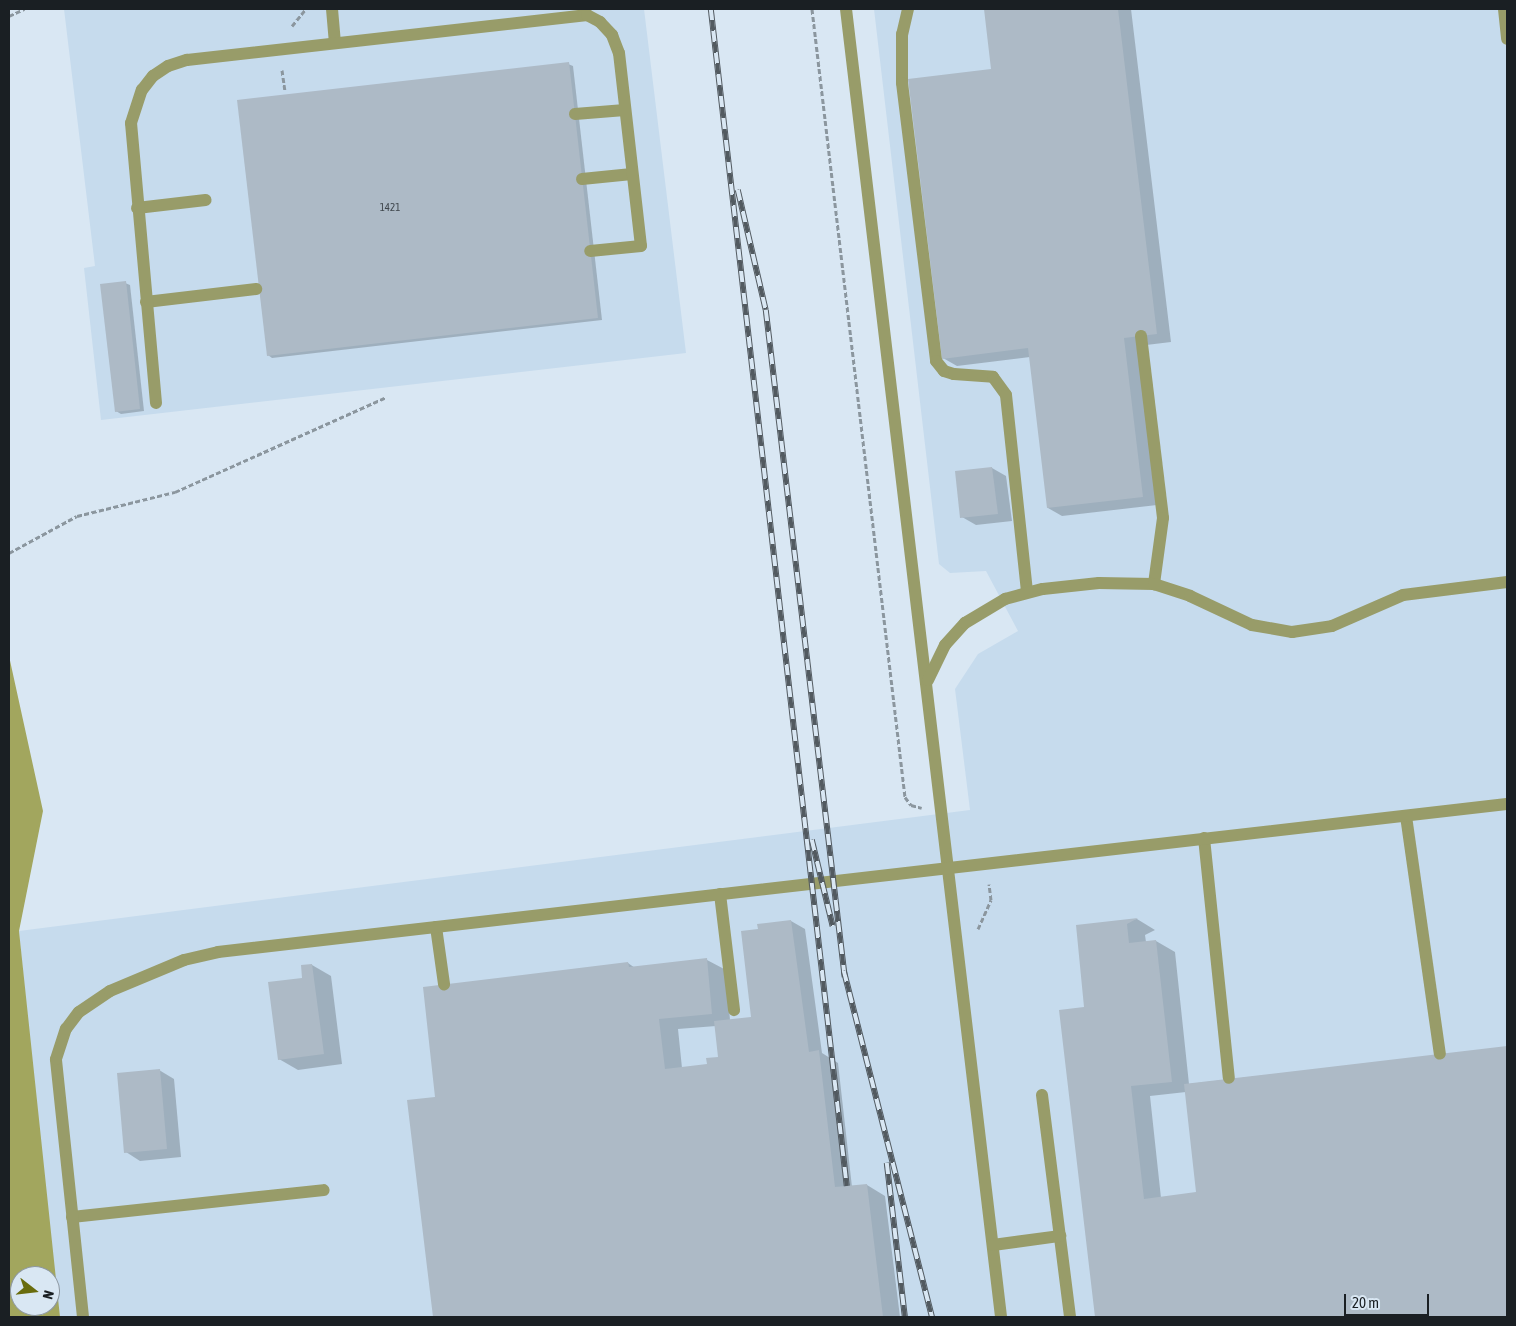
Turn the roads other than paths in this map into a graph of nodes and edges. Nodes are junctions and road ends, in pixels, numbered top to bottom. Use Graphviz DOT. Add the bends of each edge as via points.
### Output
graph roads {
  1 [pos="332,9"];
  2 [pos="846,9"];
  3 [pos="908,9"];
  4 [pos="1504,9"];
  5 [pos="1507,39"];
  6 [pos="335,43"];
  7 [pos="625,110"];
  8 [pos="575,114"];
  9 [pos="632,174"];
  10 [pos="582,179"];
  11 [pos="206,200"];
  12 [pos="137,208"];
  13 [pos="590,251"];
  14 [pos="256,289"];
  15 [pos="146,302"];
  16 [pos="1141,336"];
  17 [pos="156,403"];
  18 [pos="1507,582"];
  19 [pos="1154,584"];
  20 [pos="1027,592"];
  21 [pos="927,682"];
  22 [pos="1507,804"];
  23 [pos="1406,816"];
  24 [pos="1204,838"];
  25 [pos="949,868"];
  26 [pos="720,894"];
  27 [pos="436,927"];
  28 [pos="444,984"];
  29 [pos="734,1010"];
  30 [pos="1440,1054"];
  31 [pos="1229,1078"];
  32 [pos="1042,1095"];
  33 [pos="324,1190"];
  34 [pos="72,1217"];
  35 [pos="1060,1236"];
  36 [pos="993,1245"];
  37 [pos="83,1317"];
  38 [pos="1001,1317"];
  39 [pos="1070,1317"];
  1 -- 6 [label="street"];
  2 -- 21 [label="street"];
  3 -- 20 [label="street" via="902,34 902,83 936,361 944,371 993,377 1006,395"];
  4 -- 5 [label="street"];
  6 -- 7 [label="street" via="587,15 600,22 612,35 619,53"];
  6 -- 12 [label="street" via="187,60 168,66 153,76 142,90 131,123"];
  7 -- 8 [label="street"];
  7 -- 9 [label="street"];
  9 -- 10 [label="street"];
  9 -- 13 [label="street" via="641,246"];
  11 -- 12 [label="street"];
  12 -- 15 [label="street"];
  14 -- 15 [label="street"];
  15 -- 17 [label="street"];
  16 -- 19 [label="street" via="1163,518"];
  18 -- 19 [label="street" via="1403,595 1332,626 1292,632 1252,624"];
  19 -- 20 [label="street" via="1099,583"];
  20 -- 21 [label="street" via="986,608 965,623 945,645"];
  21 -- 25 [label="street"];
  22 -- 23 [label="street"];
  23 -- 24 [label="street"];
  23 -- 30 [label="street"];
  24 -- 25 [label="street"];
  24 -- 31 [label="street"];
  25 -- 26 [label="street"];
  25 -- 36 [label="street"];
  26 -- 27 [label="street"];
  26 -- 29 [label="street"];
  27 -- 28 [label="street"];
  27 -- 34 [label="street" via="218,952 184,960 110,991 80,1012 66,1029 56,1059"];
  32 -- 35 [label="street"];
  33 -- 34 [label="street"];
  34 -- 37 [label="street"];
  35 -- 36 [label="street"];
  35 -- 39 [label="street"];
  36 -- 38 [label="street"];
}
